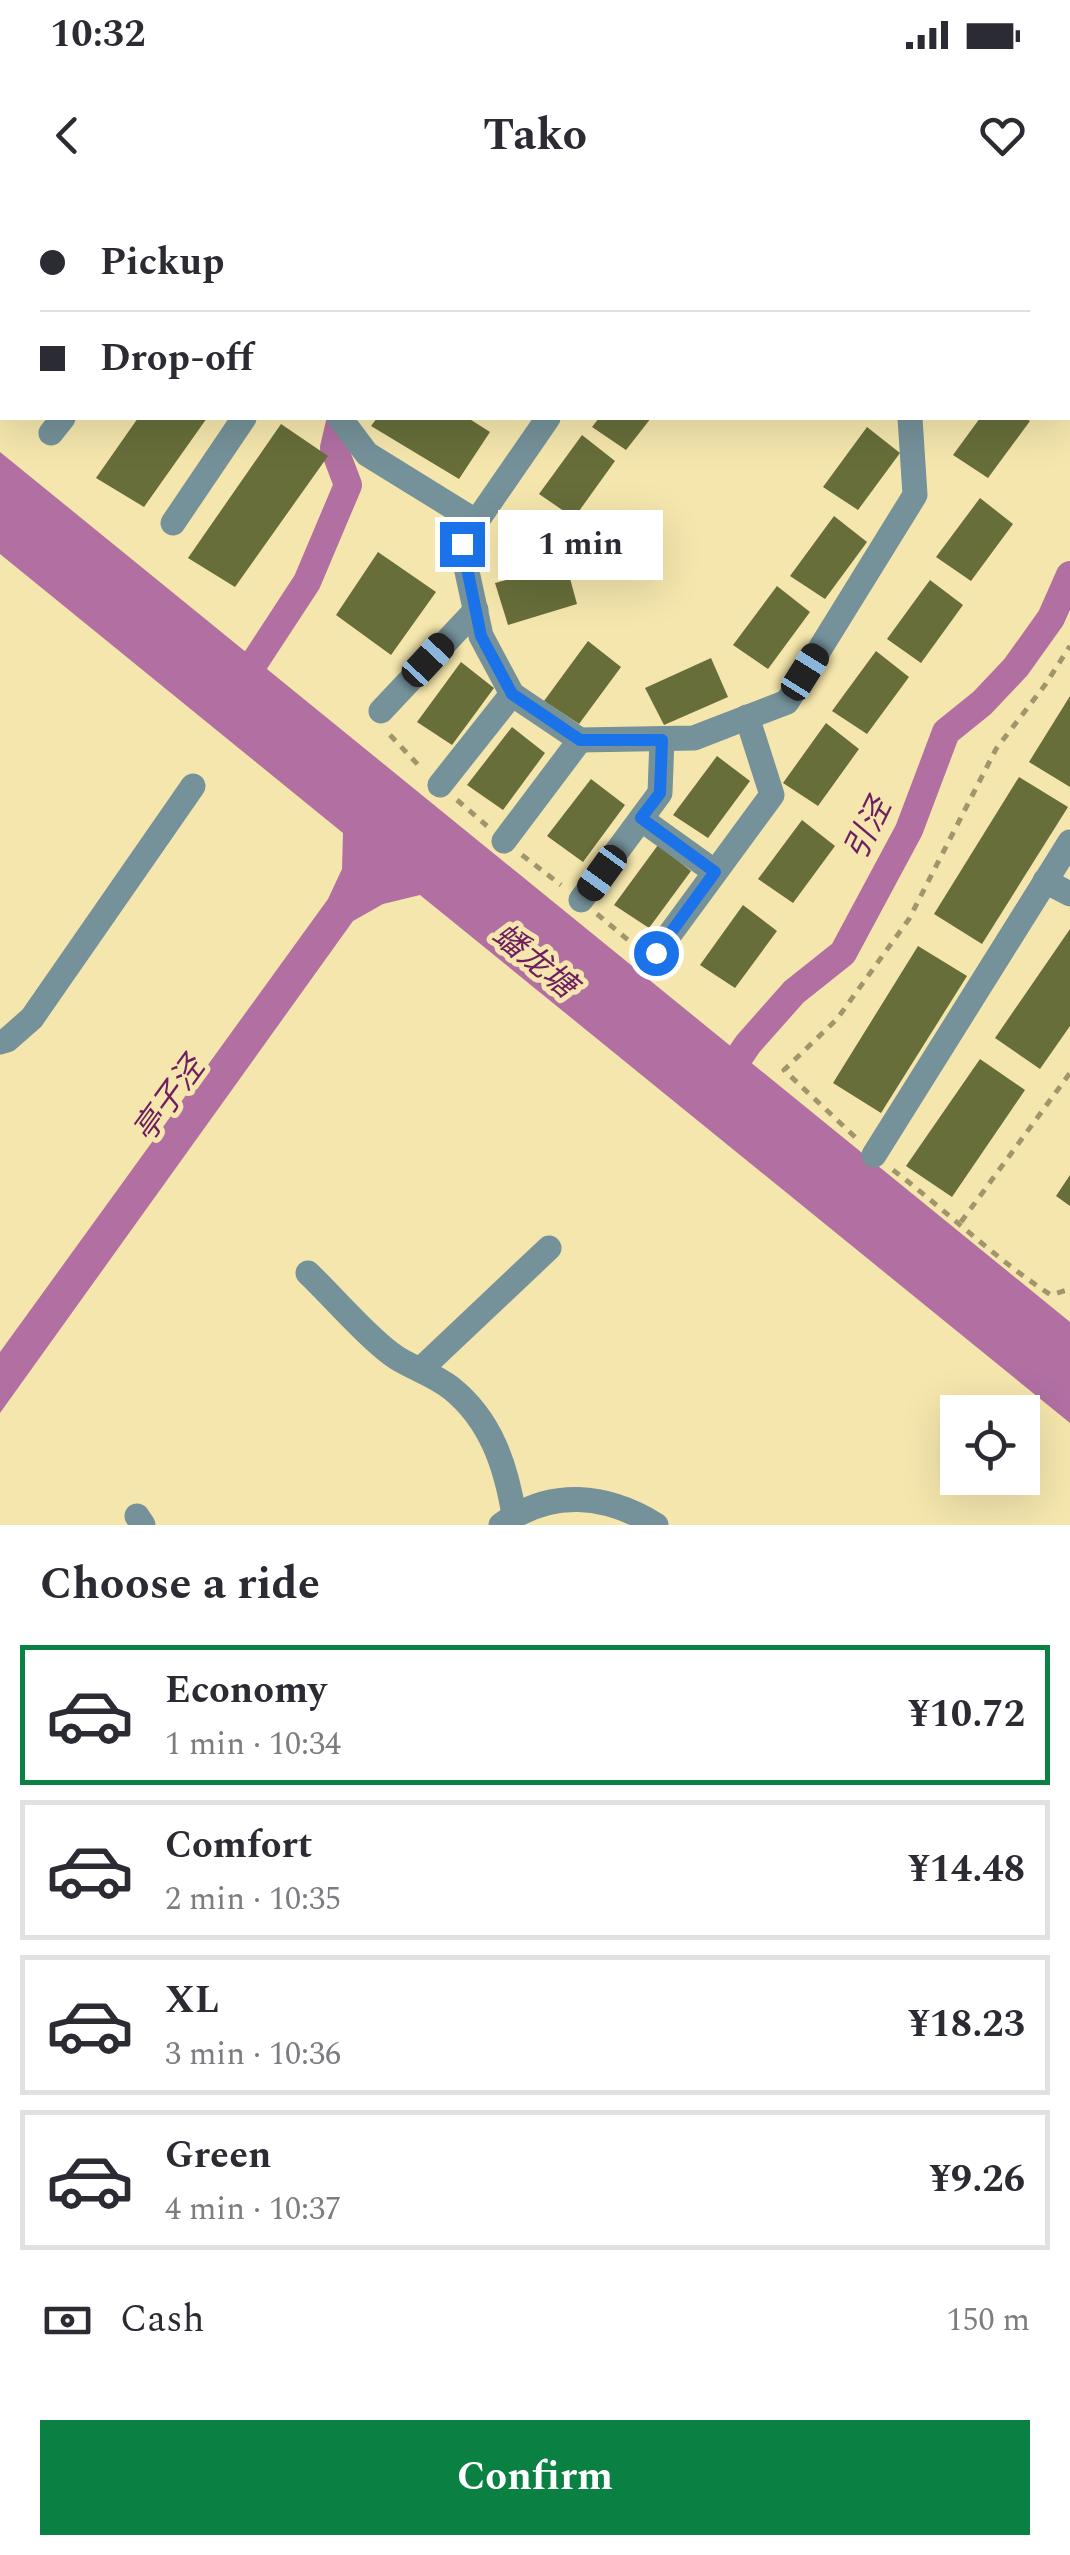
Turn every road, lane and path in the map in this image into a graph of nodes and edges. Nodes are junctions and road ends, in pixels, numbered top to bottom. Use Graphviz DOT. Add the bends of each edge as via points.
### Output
graph roads {
  1 [pos="243,420"];
  2 [pos="342,420"];
  3 [pos="547,420"];
  4 [pos="910,420"];
  5 [pos="477,522"];
  6 [pos="173,523"];
  7 [pos="476,610"];
  8 [pos="1070,646"];
  9 [pos="512,694"];
  10 [pos="382,711"];
  11 [pos="747,718"];
  12 [pos="580,740"];
  13 [pos="662,740"];
  14 [pos="440,785"];
  15 [pos="193,786"];
  16 [pos="641,818"];
  17 [pos="504,841"];
  18 [pos="1070,842"];
  19 [pos="715,872"];
  20 [pos="1045,881"];
  21 [pos="1070,894"];
  22 [pos="582,900"];
  23 [pos="656,953"];
  24 [pos="0,1042"];
  25 [pos="1070,1073"];
  26 [pos="874,1155"];
  27 [pos="960,1222"];
  28 [pos="549,1248"];
  29 [pos="308,1273"];
  30 [pos="1070,1289"];
  31 [pos="420,1368"];
  32 [pos="508,1520"];
  33 [pos="656,1525"];
  1 -- 6 [label="lane"];
  2 -- 5 [label="lane" via="367,454"];
  3 -- 5 [label="lane"];
  4 -- 11 [label="lane" via="915,495 787,702"];
  5 -- 7 [label="lane" via="462,544"];
  7 -- 9 [label="lane" via="481,636"];
  7 -- 10 [label="lane"];
  8 -- 26 [label="path" via="996,749 909,919 837,1019 784,1070"];
  9 -- 12 [label="lane"];
  9 -- 14 [label="lane"];
  11 -- 13 [label="lane" via="694,738"];
  11 -- 19 [label="lane" via="772,794"];
  12 -- 13 [label="lane"];
  12 -- 17 [label="lane"];
  13 -- 16 [label="lane" via="660,793"];
  15 -- 24 [label="lane" via="32,1018"];
  16 -- 19 [label="lane"];
  16 -- 22 [label="lane"];
  18 -- 20 [label="lane"];
  19 -- 23 [label="lane"];
  20 -- 21 [label="lane"];
  20 -- 26 [label="lane"];
  25 -- 27 [label="path"];
  26 -- 27 [label="path"];
  27 -- 30 [label="path" via="1006,1266 1052,1295"];
  28 -- 31 [label="lane"];
  29 -- 31 [label="lane" via="396,1357"];
  31 -- 32 [label="lane" via="478,1414 508,1478"];
  32 -- 33 [label="lane" via="556,1501 592,1498"];
}
